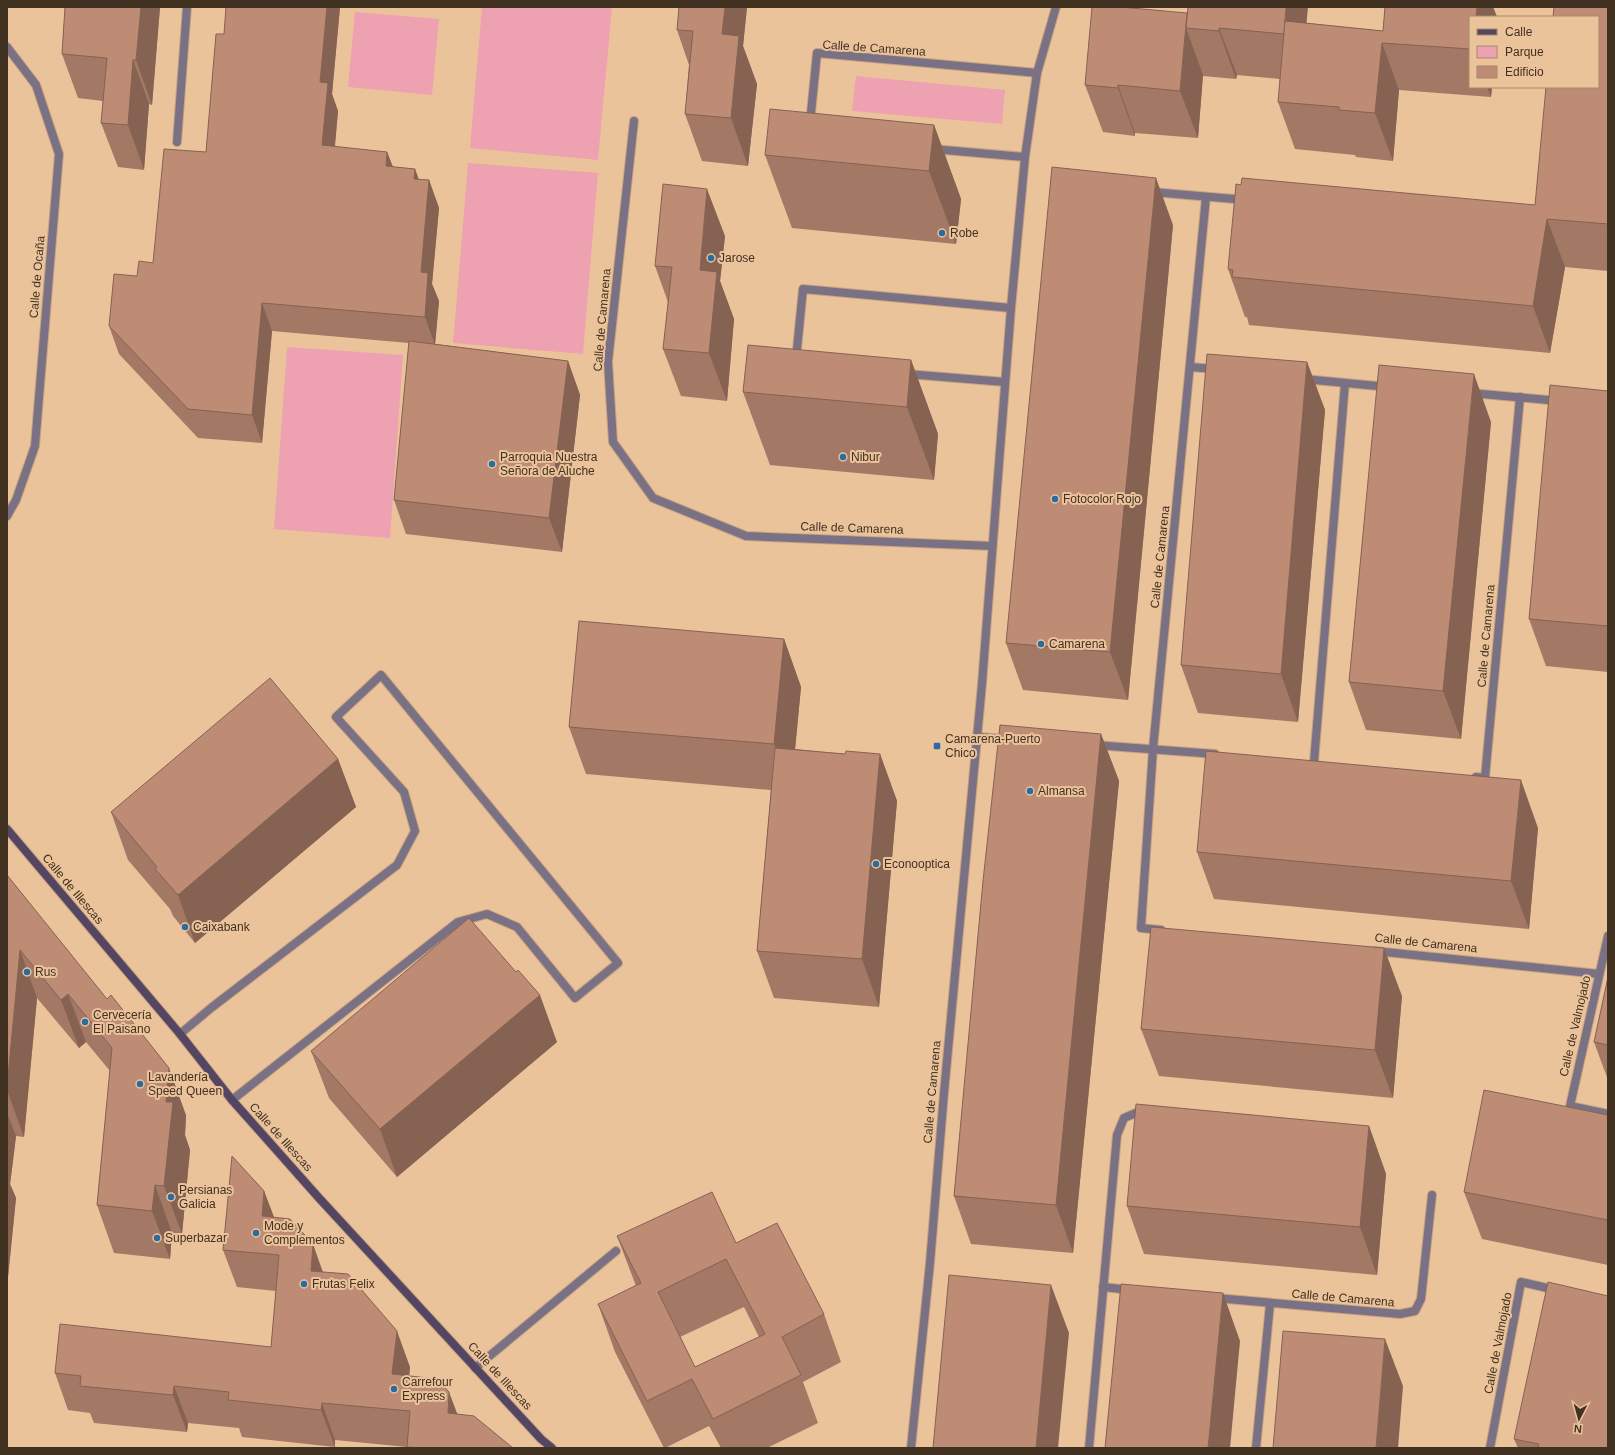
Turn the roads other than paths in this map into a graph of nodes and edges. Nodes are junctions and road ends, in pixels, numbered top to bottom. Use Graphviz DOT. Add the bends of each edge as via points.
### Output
graph roads {
  1 [pos="187,7"];
  2 [pos="1056,7"];
  3 [pos="7,47"];
  4 [pos="1037,73"];
  5 [pos="634,121"];
  6 [pos="810,130"];
  7 [pos="177,142"];
  8 [pos="928,148"];
  9 [pos="1025,157"];
  10 [pos="1146,192"];
  11 [pos="1206,197"];
  12 [pos="1253,201"];
  13 [pos="1011,308"];
  14 [pos="804,364"];
  15 [pos="1190,367"];
  16 [pos="1221,370"];
  17 [pos="898,373"];
  18 [pos="1299,378"];
  19 [pos="1005,382"];
  20 [pos="1345,383"];
  21 [pos="1393,387"];
  22 [pos="1464,393"];
  23 [pos="1520,398"];
  24 [pos="1564,401"];
  25 [pos="7,516"];
  26 [pos="992,546"];
  27 [pos="977,737"];
  28 [pos="1015,740"];
  29 [pos="1084,744"];
  30 [pos="1153,749"];
  31 [pos="1222,755"];
  32 [pos="1314,762"];
  33 [pos="1469,776"];
  34 [pos="7,829"];
  35 [pos="1172,931"];
  36 [pos="1608,936"];
  37 [pos="1368,950"];
  38 [pos="1599,974"];
  39 [pos="180,1034"];
  40 [pos="232,1100"];
  41 [pos="1154,1113"];
  42 [pos="1608,1114"];
  43 [pos="1432,1195"];
  44 [pos="616,1251"];
  45 [pos="1103,1287"];
  46 [pos="1142,1291"];
  47 [pos="1565,1291"];
  48 [pos="1210,1298"];
  49 [pos="1270,1304"];
  50 [pos="475,1368"];
  51 [pos="552,1448"];
  52 [pos="911,1448"];
  53 [pos="1089,1448"];
  54 [pos="1256,1448"];
  55 [pos="1490,1448"];
  1 -- 7 [label="street"];
  2 -- 4 [label="street, Calle de Camarena"];
  3 -- 25 [label="street, Calle de Ocaña" via="36,85 60,154 35,446 16,500"];
  4 -- 6 [label="street, Calle de Camarena" via="817,53"];
  4 -- 9 [label="street, Calle de Camarena"];
  5 -- 26 [label="street, Calle de Camarena" via="608,362 613,442 653,498 746,536"];
  8 -- 9 [label="street"];
  9 -- 13 [label="street, Calle de Camarena"];
  10 -- 11 [label="street"];
  11 -- 12 [label="street"];
  11 -- 15 [label="street, Calle de Camarena"];
  13 -- 14 [label="street" via="803,289 796,364"];
  13 -- 19 [label="street, Calle de Camarena"];
  15 -- 16 [label="street"];
  15 -- 30 [label="street, Calle de Camarena"];
  17 -- 19 [label="street"];
  18 -- 20 [label="street"];
  19 -- 26 [label="street, Calle de Camarena"];
  20 -- 21 [label="street"];
  20 -- 32 [label="street"];
  22 -- 23 [label="street"];
  23 -- 24 [label="street"];
  23 -- 33 [label="street, Calle de Camarena" via="1485,778"];
  26 -- 27 [label="street, Calle de Camarena"];
  27 -- 28 [label="street"];
  27 -- 52 [label="street, Calle de Camarena"];
  29 -- 30 [label="street"];
  30 -- 31 [label="street"];
  30 -- 35 [label="street, Calle de Camarena" via="1141,928"];
  34 -- 39 [label="street, Calle de Illescas"];
  36 -- 38 [label="street, Calle de Valmojado"];
  37 -- 38 [label="street, Calle de Camarena"];
  38 -- 42 [label="street, Calle de Valmojado" via="1570,1106"];
  39 -- 40 [label="street, Calle de Illescas"];
  39 -- 40 [label="street" via="397,865 415,831 404,792 336,717 381,675 618,963 574,998 517,927 487,914 458,922"];
  40 -- 50 [label="street, Calle de Illescas"];
  41 -- 45 [label="street" via="1138,1112 1124,1118 1117,1134"];
  43 -- 49 [label="street, Calle de Camarena" via="1421,1299 1415,1311 1400,1314"];
  44 -- 50 [label="street"];
  45 -- 46 [label="street"];
  45 -- 53 [label="street"];
  47 -- 55 [label="street, Calle de Valmojado" via="1521,1282"];
  48 -- 49 [label="street, Calle de Camarena"];
  49 -- 54 [label="street"];
  50 -- 51 [label="street, Calle de Illescas"];
}
